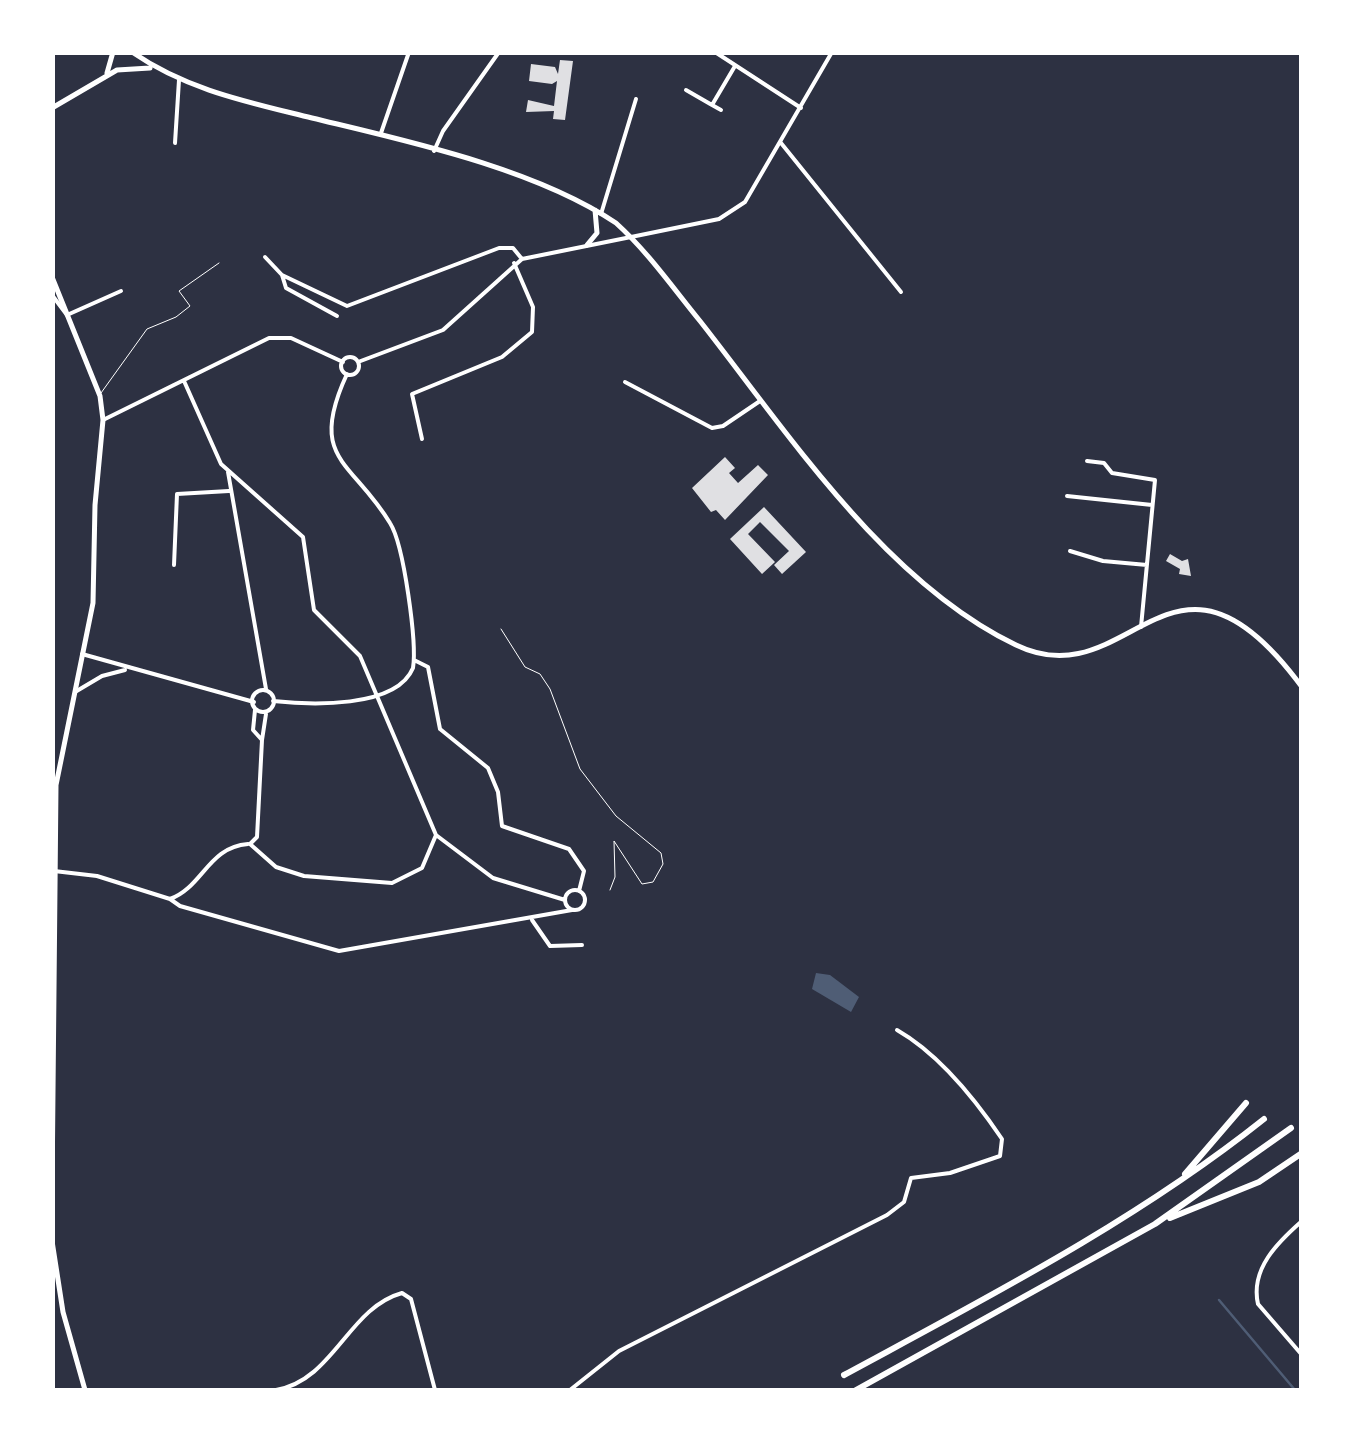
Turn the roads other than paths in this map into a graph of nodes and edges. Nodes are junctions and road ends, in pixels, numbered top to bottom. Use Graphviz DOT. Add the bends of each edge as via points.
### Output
graph roads {
  1 [pos="113,52"];
  2 [pos="132,52"];
  3 [pos="409,52"];
  4 [pos="500,52"];
  5 [pos="715,52"];
  6 [pos="832,52"];
  7 [pos="735,66"];
  8 [pos="157,70"];
  9 [pos="106,76"];
  10 [pos="179,80"];
  11 [pos="686,90"];
  12 [pos="636,99"];
  13 [pos="712,104"];
  14 [pos="52,108"];
  15 [pos="800,108"];
  16 [pos="721,110"];
  17 [pos="380,136"];
  18 [pos="781,142"];
  19 [pos="174,144"];
  20 [pos="434,151"];
  21 [pos="598,212"];
  22 [pos="631,237"];
  23 [pos="587,245"];
  24 [pos="265,256"];
  25 [pos="522,259"];
  26 [pos="219,263"];
  27 [pos="514,263"];
  28 [pos="282,275"];
  29 [pos="52,276"];
  30 [pos="121,291"];
  31 [pos="901,292"];
  32 [pos="52,295"];
  33 [pos="68,316"];
  34 [pos="338,316"];
  35 [pos="343,362"];
  36 [pos="358,362"];
  37 [pos="346,374"];
  38 [pos="184,381"];
  39 [pos="625,382"];
  40 [pos="100,396"];
  41 [pos="762,400"];
  42 [pos="103,420"];
  43 [pos="422,439"];
  44 [pos="1087,461"];
  45 [pos="228,471"];
  46 [pos="229,491"];
  47 [pos="1067,496"];
  48 [pos="1153,505"];
  49 [pos="1070,551"];
  50 [pos="174,565"];
  51 [pos="1147,565"];
  52 [pos="1142,627"];
  53 [pos="82,654"];
  54 [pos="414,660"];
  55 [pos="130,669"];
  56 [pos="1302,687"];
  57 [pos="266,689"];
  58 [pos="74,694"];
  59 [pos="377,694"];
  60 [pos="273,701"];
  61 [pos="254,702"];
  62 [pos="255,710"];
  63 [pos="268,712"];
  64 [pos="262,740"];
  65 [pos="436,835"];
  66 [pos="250,844"];
  67 [pos="54,871"];
  68 [pos="579,891"];
  69 [pos="170,899"];
  70 [pos="565,900"];
  71 [pos="572,910"];
  72 [pos="532,920"];
  73 [pos="582,945"];
  74 [pos="896,1030"];
  75 [pos="1246,1103"];
  76 [pos="1264,1119"];
  77 [pos="1291,1128"];
  78 [pos="1302,1153"];
  79 [pos="1173,1185"];
  80 [pos="52,1192"];
  81 [pos="1302,1220"];
  82 [pos="1154,1224"];
  83 [pos="52,1241"];
  84 [pos="1302,1355"];
  85 [pos="844,1374"];
  86 [pos="85,1390"];
  87 [pos="276,1390"];
  88 [pos="435,1390"];
  89 [pos="570,1390"];
  90 [pos="856,1390"];
  1 -- 9 [label="main road"];
  2 -- 8 [label="main road"];
  3 -- 17 [label="street"];
  4 -- 20 [label="street"];
  5 -- 7 [label="street"];
  6 -- 15 [label="street"];
  7 -- 13 [label="street"];
  7 -- 15 [label="street"];
  8 -- 9 [label="main road" via="129,66"];
  8 -- 10 [label="main road"];
  9 -- 14 [label="main road"];
  10 -- 17 [label="main road"];
  10 -- 19 [label="street"];
  11 -- 13 [label="street"];
  12 -- 21 [label="street"];
  13 -- 16 [label="street"];
  15 -- 18 [label="street"];
  17 -- 20 [label="main road"];
  18 -- 22 [label="street" via="752,193 729,214"];
  18 -- 31 [label="street"];
  20 -- 21 [label="main road"];
  21 -- 22 [label="main road"];
  21 -- 23 [label="main road" via="597,233"];
  22 -- 23 [label="street"];
  22 -- 41 [label="main road"];
  23 -- 25 [label="street"];
  24 -- 28 [label="street"];
  25 -- 27 [label="street"];
  25 -- 28 [label="street" via="516,249 502,247 347,306"];
  26 -- 40 [label="lane" via="179,292 190,306 148,329"];
  27 -- 36 [label="street" via="443,330"];
  27 -- 43 [label="street" via="533,307 532,332 502,357 412,394"];
  28 -- 34 [label="street" via="286,288"];
  29 -- 33 [label="main road"];
  30 -- 33 [label="street"];
  32 -- 33 [label="street"];
  33 -- 40 [label="main road"];
  35 -- 36 [label="street"];
  35 -- 37 [label="street"];
  35 -- 38 [label="street" via="276,336"];
  36 -- 37 [label="street" via="356,372"];
  37 -- 54 [label="street" via="330,415 334,448 392,526"];
  38 -- 42 [label="street"];
  38 -- 45 [label="street"];
  39 -- 41 [label="street" via="712,428"];
  40 -- 42 [label="main road"];
  41 -- 52 [label="main road" via="895,556 989,630 1050,654"];
  42 -- 53 [label="main road" via="95,592"];
  44 -- 48 [label="street" via="1155,480"];
  45 -- 46 [label="street"];
  45 -- 59 [label="street" via="301,534 314,610 359,654"];
  46 -- 50 [label="street" via="178,493"];
  46 -- 57 [label="street"];
  47 -- 48 [label="street"];
  48 -- 51 [label="street"];
  49 -- 51 [label="street"];
  51 -- 52 [label="street"];
  52 -- 56 [label="main road" via="1188,609 1224,612 1256,635"];
  53 -- 55 [label="street"];
  53 -- 58 [label="main road"];
  54 -- 59 [label="street" via="406,682"];
  54 -- 68 [label="street" via="428,667 440,729 492,775 502,826 572,852 584,871"];
  55 -- 58 [label="street" via="111,672"];
  55 -- 61 [label="street"];
  57 -- 60 [label="street"];
  57 -- 61 [label="street"];
  58 -- 67 [label="main road" via="56,785"];
  59 -- 60 [label="street" via="325,704"];
  59 -- 65 [label="street"];
  60 -- 63 [label="street"];
  61 -- 62 [label="street"];
  62 -- 63 [label="street"];
  62 -- 64 [label="street" via="252,728"];
  63 -- 64 [label="street"];
  64 -- 66 [label="street" via="257,836"];
  65 -- 66 [label="street" via="421,870 392,883 289,873"];
  65 -- 70 [label="street" via="492,878"];
  66 -- 69 [label="street" via="218,853"];
  67 -- 69 [label="street" via="101,877"];
  67 -- 80 [label="main road"];
  68 -- 70 [label="street"];
  68 -- 71 [label="street" via="584,906"];
  69 -- 72 [label="street" via="339,952"];
  70 -- 71 [label="street"];
  71 -- 72 [label="street"];
  72 -- 73 [label="street" via="550,946"];
  74 -- 89 [label="street" via="925,1046 1004,1145 1000,1156 911,1178 904,1202 887,1215 613,1354"];
  75 -- 79 [label="highway"];
  76 -- 79 [label="highway"];
  77 -- 82 [label="highway"];
  78 -- 82 [label="highway" via="1259,1182"];
  79 -- 85 [label="highway"];
  81 -- 84 [label="street" via="1262,1266 1256,1294"];
  82 -- 90 [label="highway"];
  83 -- 86 [label="main road"];
  87 -- 88 [label="street" via="312,1378 356,1328 402,1293 411,1299"];
}
